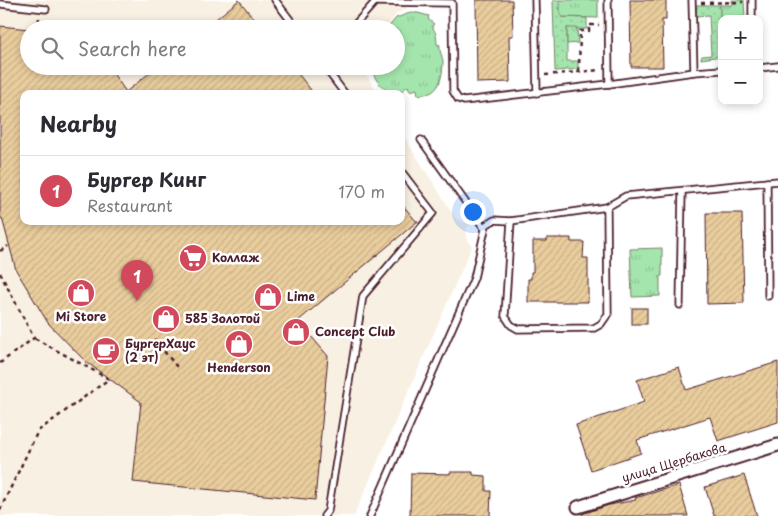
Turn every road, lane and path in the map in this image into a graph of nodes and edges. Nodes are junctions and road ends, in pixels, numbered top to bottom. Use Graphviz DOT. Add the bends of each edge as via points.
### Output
graph roads {
  1 [pos="275,0"];
  2 [pos="535,0"];
  3 [pos="608,0"];
  4 [pos="374,1"];
  5 [pos="452,1"];
  6 [pos="752,1"];
  7 [pos="692,2"];
  8 [pos="0,4"];
  9 [pos="46,10"];
  10 [pos="752,15"];
  11 [pos="289,20"];
  12 [pos="358,20"];
  13 [pos="608,25"];
  14 [pos="778,66"];
  15 [pos="763,68"];
  16 [pos="609,69"];
  17 [pos="718,70"];
  18 [pos="579,72"];
  19 [pos="694,72"];
  20 [pos="331,75"];
  21 [pos="536,75"];
  22 [pos="609,84"];
  23 [pos="342,90"];
  24 [pos="537,93"];
  25 [pos="421,140"];
  26 [pos="405,175"];
  27 [pos="778,181"];
  28 [pos="767,182"];
  29 [pos="682,191"];
  30 [pos="607,207"];
  31 [pos="512,221"];
  32 [pos="484,228"];
  33 [pos="8,246"];
  34 [pos="0,252"];
  35 [pos="0,272"];
  36 [pos="768,296"];
  37 [pos="680,305"];
  38 [pos="34,338"];
  39 [pos="154,339"];
  40 [pos="0,363"];
  41 [pos="177,367"];
  42 [pos="778,445"];
  43 [pos="578,507"];
  44 [pos="0,510"];
  45 [pos="324,516"];
  46 [pos="370,516"];
  1 -- 11 [label="lane"];
  2 -- 21 [label="lane"];
  3 -- 13 [label="lane"];
  4 -- 5 [label="lane"];
  4 -- 12 [label="lane"];
  5 -- 24 [label="lane" via="454,95 464,101"];
  6 -- 7 [label="path"];
  6 -- 10 [label="lane"];
  7 -- 19 [label="lane"];
  8 -- 9 [label="lane"];
  13 -- 16 [label="lane"];
  13 -- 18 [label="path" via="589,25 589,31 580,31"];
  14 -- 15 [label="lane"];
  16 -- 18 [label="path"];
  16 -- 22 [label="lane"];
  17 -- 19 [label="lane"];
  18 -- 21 [label="path"];
  19 -- 22 [label="lane"];
  20 -- 23 [label="lane"];
  21 -- 24 [label="lane"];
  22 -- 24 [label="lane"];
  25 -- 32 [label="lane"];
  26 -- 45 [label="lane" via="433,213 363,296 328,511"];
  27 -- 28 [label="lane"];
  28 -- 29 [label="lane"];
  28 -- 36 [label="lane"];
  29 -- 30 [label="lane" via="626,196"];
  29 -- 37 [label="lane"];
  30 -- 31 [label="lane"];
  30 -- 31 [label="lane" via="608,314 594,328 518,329 507,319"];
  31 -- 32 [label="lane" via="494,220"];
  32 -- 46 [label="lane" via="474,278"];
  33 -- 34 [label="path"];
  35 -- 38 [label="path"];
  38 -- 40 [label="path"];
  38 -- 44 [label="path" via="109,380 38,431"];
  39 -- 41 [label="path"];
  42 -- 43 [label="street, улица Щербакова"];
}
